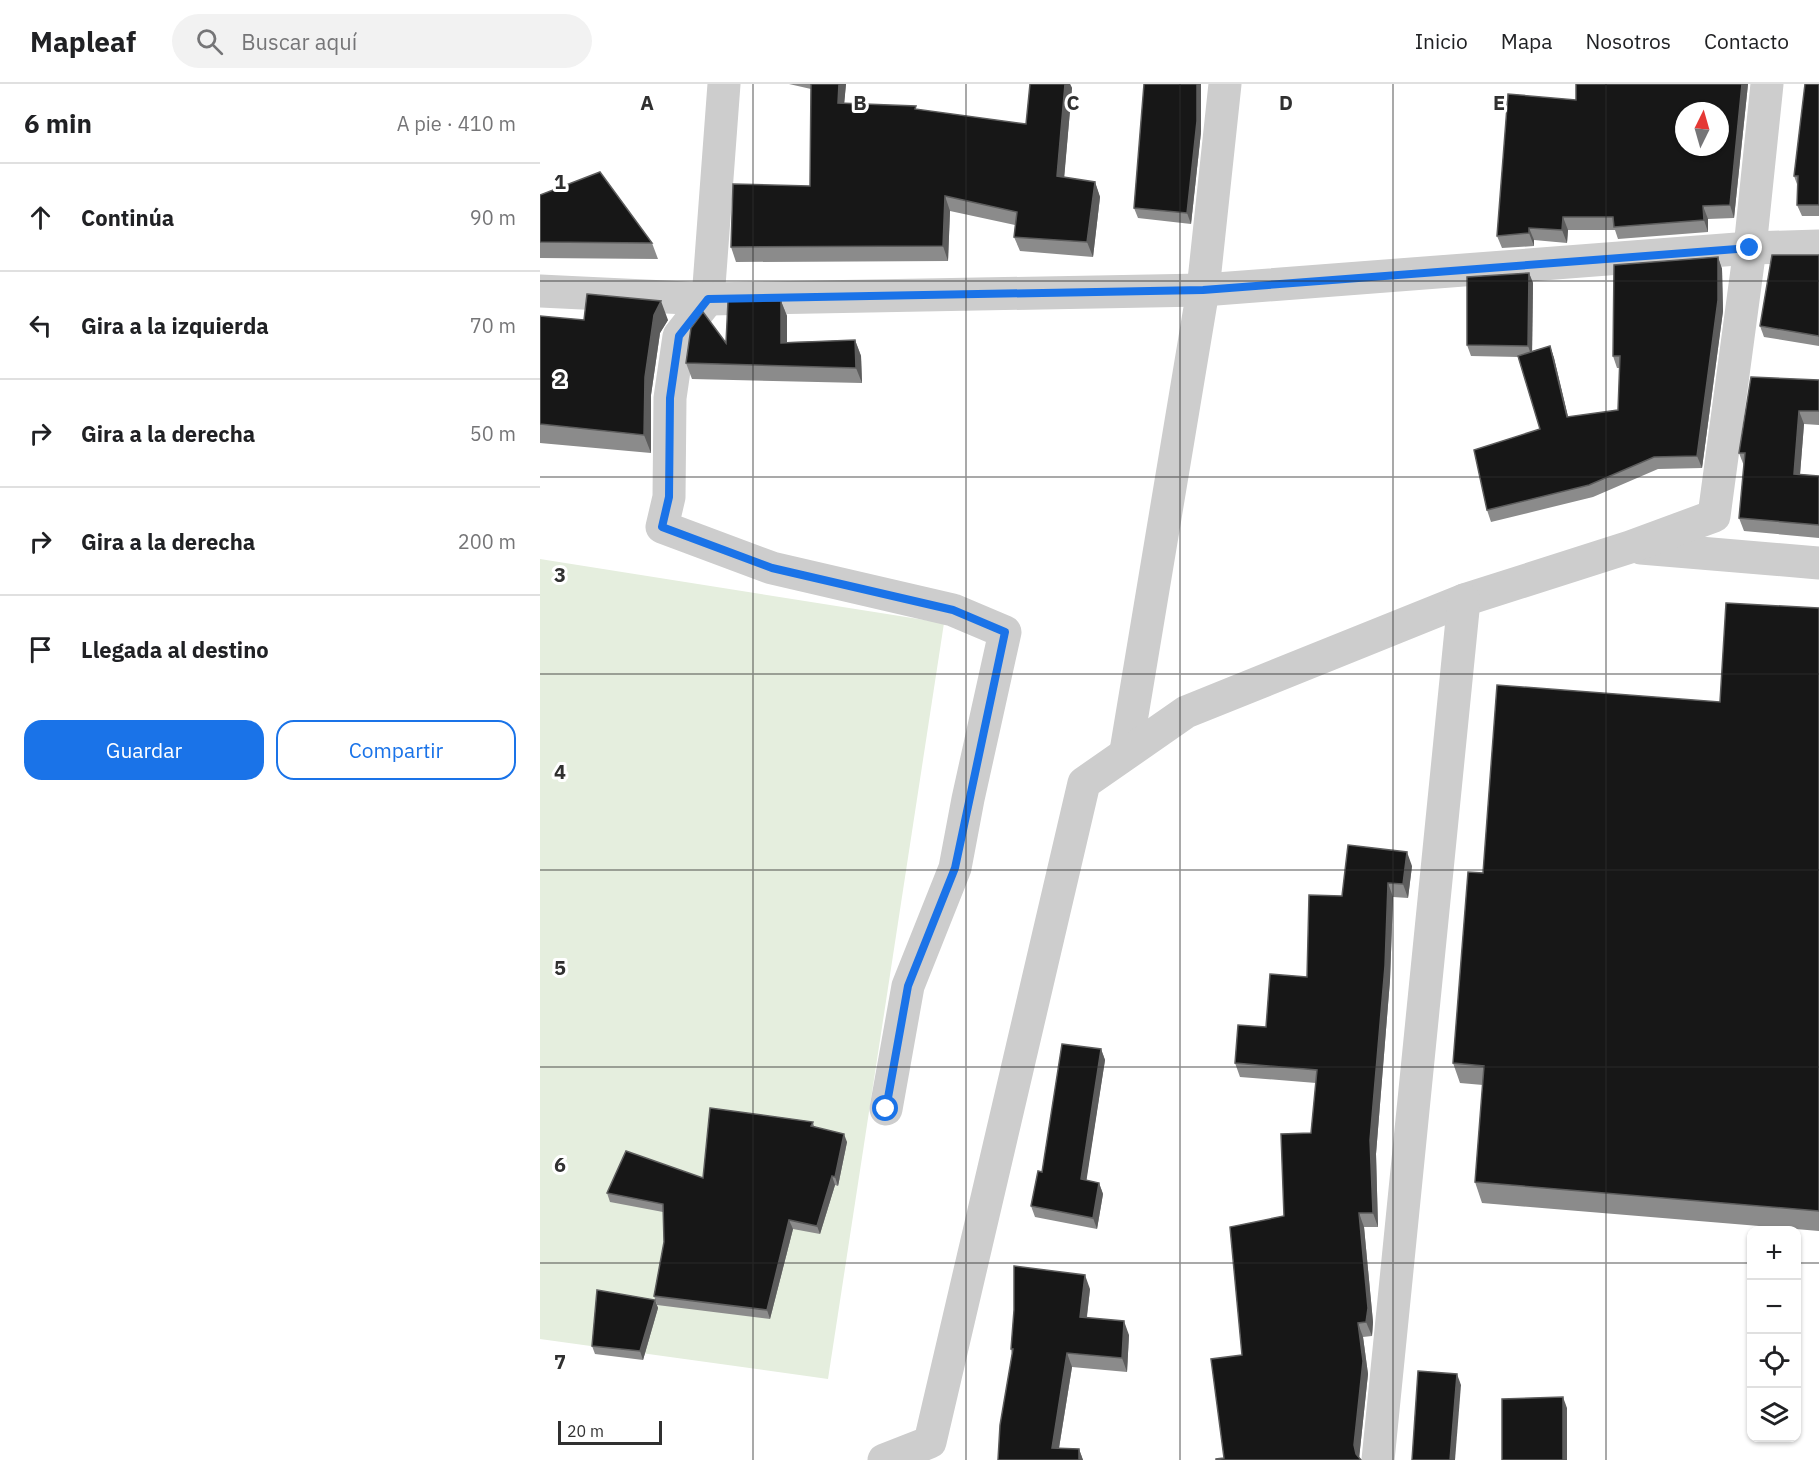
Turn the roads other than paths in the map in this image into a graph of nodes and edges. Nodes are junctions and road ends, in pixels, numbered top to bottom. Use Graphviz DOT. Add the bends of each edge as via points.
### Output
graph roads {
  1 [pos="724,84"];
  2 [pos="1225,84"];
  3 [pos="1767,84"];
  4 [pos="1819,246"];
  5 [pos="1750,248"];
  6 [pos="1203,290"];
  7 [pos="540,291"];
  8 [pos="708,299"];
  9 [pos="1630,547"];
  10 [pos="1819,563"];
  11 [pos="1464,600"];
  12 [pos="1126,752"];
  13 [pos="886,1109"];
  14 [pos="884,1460"];
  15 [pos="1378,1460"];
  1 -- 8 [label="street"];
  2 -- 6 [label="street"];
  3 -- 5 [label="street"];
  4 -- 5 [label="street"];
  5 -- 6 [label="street"];
  5 -- 9 [label="street" via="1714,516"];
  6 -- 8 [label="street"];
  6 -- 12 [label="street"];
  7 -- 8 [label="street"];
  8 -- 13 [label="street" via="679,336 670,398 669,497 662,527 772,568 953,610 1005,632 955,868 908,986"];
  9 -- 10 [label="street"];
  9 -- 11 [label="street"];
  11 -- 12 [label="street" via="1185,712"];
  11 -- 15 [label="street"];
  12 -- 14 [label="street" via="1084,783 930,1443"];
}
